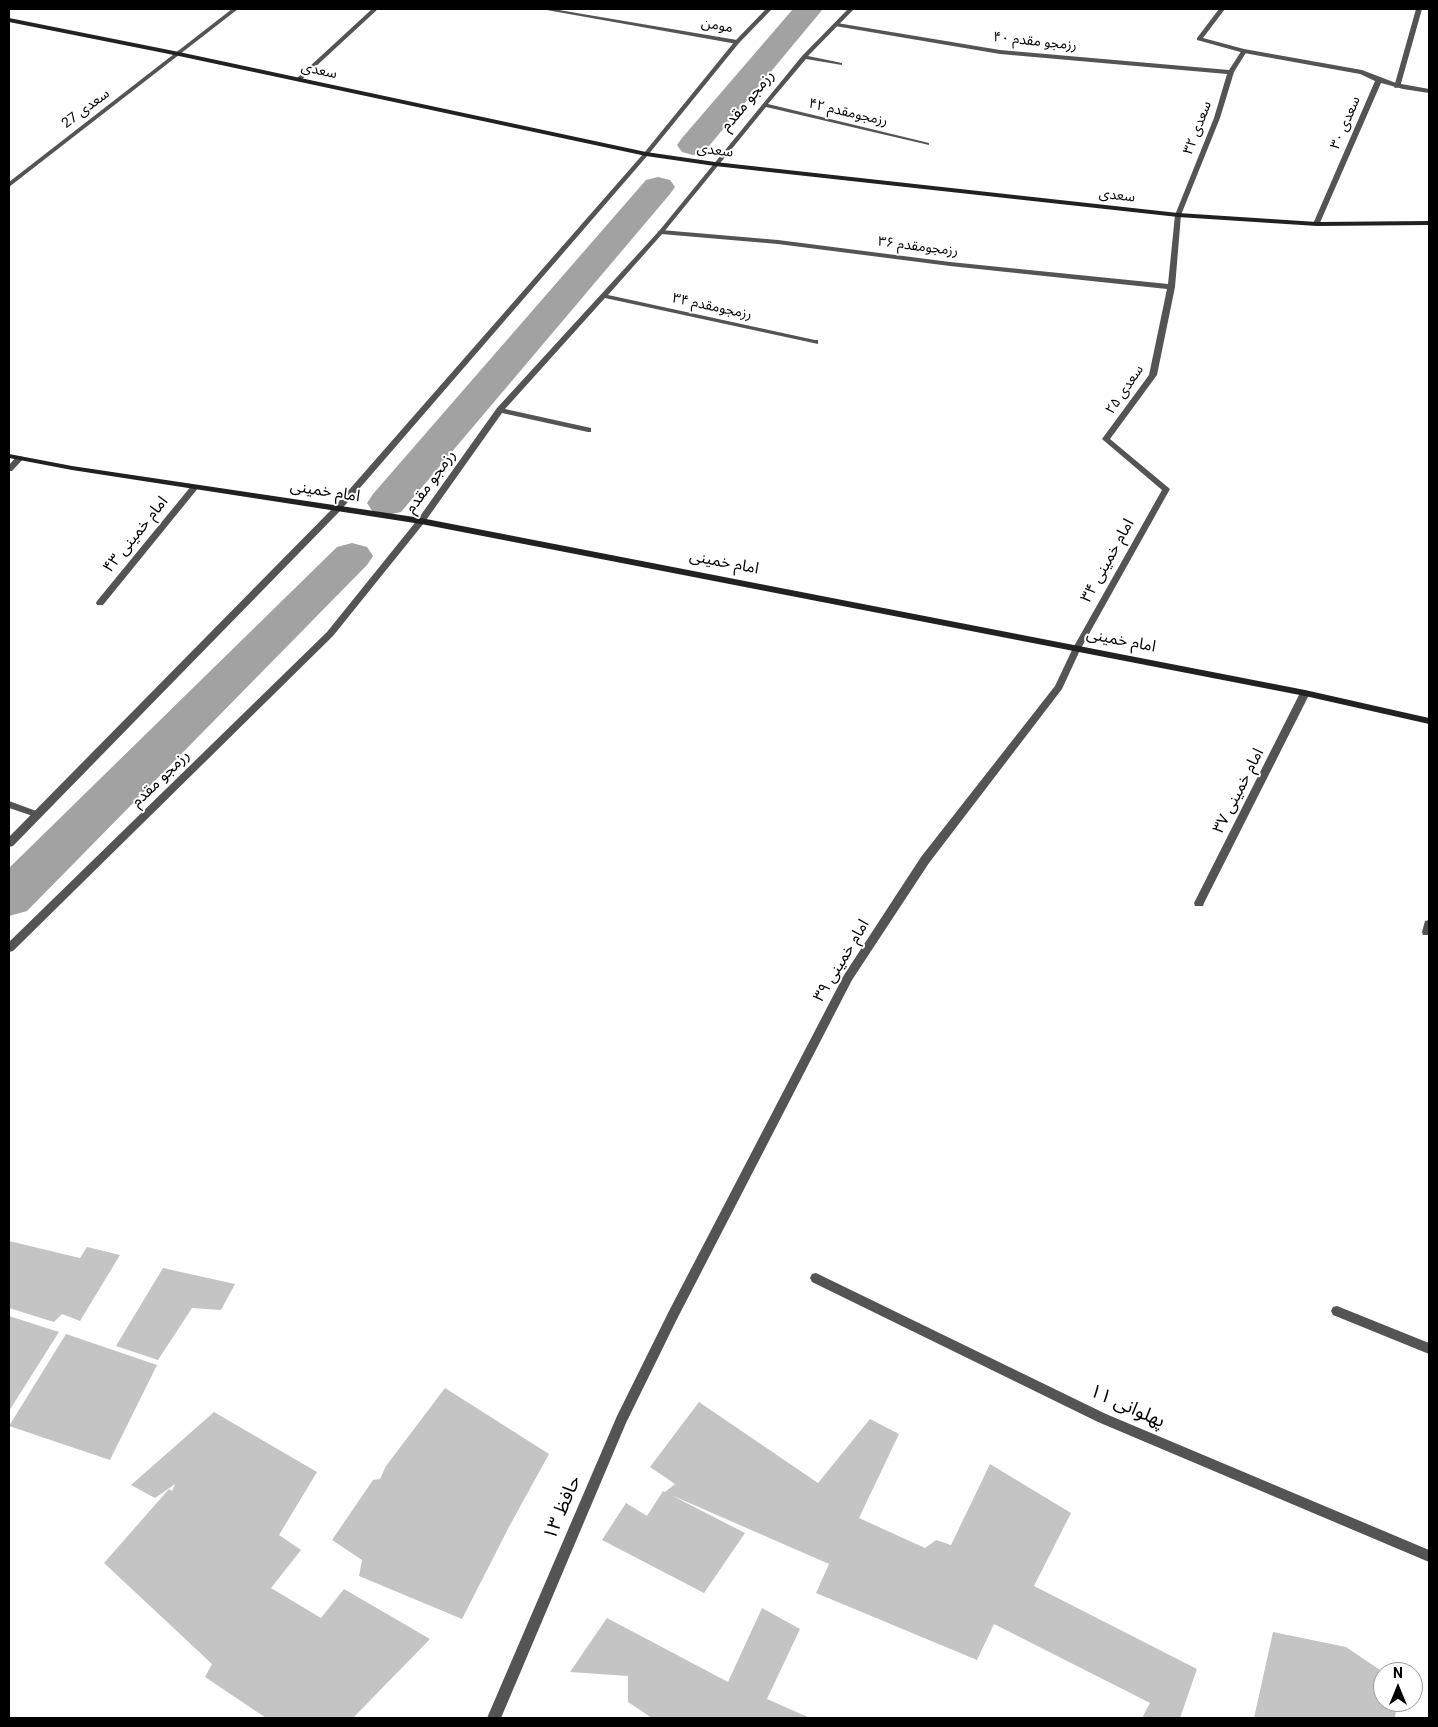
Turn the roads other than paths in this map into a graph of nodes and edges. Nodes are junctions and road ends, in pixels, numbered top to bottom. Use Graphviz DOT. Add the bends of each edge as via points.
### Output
graph roads {
  1 [pos="235,9"];
  2 [pos="375,9"];
  3 [pos="544,9"];
  4 [pos="769,9"];
  5 [pos="851,9"];
  6 [pos="1222,9"];
  7 [pos="1419,9"];
  8 [pos="9,20"];
  9 [pos="837,25"];
  10 [pos="738,42"];
  11 [pos="1244,51"];
  12 [pos="179,54"];
  13 [pos="804,58"];
  14 [pos="840,64"];
  15 [pos="1231,72"];
  16 [pos="298,80"];
  17 [pos="1378,80"];
  18 [pos="1397,87"];
  19 [pos="1429,92"];
  20 [pos="764,105"];
  21 [pos="927,144"];
  22 [pos="646,154"];
  23 [pos="715,164"];
  24 [pos="9,185"];
  25 [pos="1178,215"];
  26 [pos="1429,223"];
  27 [pos="1317,224"];
  28 [pos="661,232"];
  29 [pos="1171,288"];
  30 [pos="604,296"];
  31 [pos="816,342"];
  32 [pos="500,410"];
  33 [pos="588,430"];
  34 [pos="9,456"];
  35 [pos="20,458"];
  36 [pos="9,469"];
  37 [pos="194,487"];
  38 [pos="1166,489"];
  39 [pos="337,509"];
  40 [pos="421,521"];
  41 [pos="100,603"];
  42 [pos="1077,648"];
  43 [pos="1306,693"];
  44 [pos="1429,721"];
  45 [pos="9,804"];
  46 [pos="36,814"];
  47 [pos="9,843"];
  48 [pos="1199,903"];
  49 [pos="9,948"];
  50 [pos="816,1278"];
  51 [pos="1337,1311"];
  52 [pos="673,1315"];
  53 [pos="1429,1349"];
  54 [pos="1429,1556"];
  55 [pos="494,1718"];
  1 -- 12 [label="street, سعدی 27"];
  2 -- 16 [label="street"];
  3 -- 10 [label="street, مومن"];
  4 -- 10 [label="street"];
  5 -- 9 [label="street, رزمجو مقدم"];
  6 -- 11 [label="street" via="1199,39"];
  7 -- 18 [label="street"];
  8 -- 12 [label="main road, سعدی"];
  9 -- 13 [label="street, رزمجو مقدم"];
  9 -- 15 [label="street, رزمجو مقدم ۴۰" via="1000,52"];
  10 -- 22 [label="street"];
  11 -- 15 [label="street, سعدی ۳۲"];
  11 -- 17 [label="street" via="1362,72"];
  12 -- 16 [label="main road, سعدی"];
  12 -- 24 [label="street, سعدی 27"];
  13 -- 14 [label="street"];
  13 -- 20 [label="street, رزمجو مقدم"];
  15 -- 25 [label="street, سعدی ۳۲" via="1217,118"];
  16 -- 22 [label="main road, سعدی"];
  17 -- 18 [label="street, سعدی ۳۰"];
  17 -- 27 [label="street, سعدی ۳۰"];
  18 -- 19 [label="street, سعدی ۳۰"];
  20 -- 21 [label="street, رزمجومقدم ۴۲"];
  20 -- 23 [label="street, رزمجو مقدم"];
  22 -- 23 [label="main road, سعدی"];
  22 -- 39 [label="street"];
  23 -- 25 [label="main road, سعدی"];
  23 -- 28 [label="street, رزمجو مقدم"];
  25 -- 27 [label="main road, سعدی"];
  25 -- 29 [label="street, سعدی ۲۵"];
  26 -- 27 [label="main road, سعدی"];
  28 -- 29 [label="street, رزمجومقدم ۳۶" via="778,242"];
  28 -- 30 [label="street, رزمجو مقدم"];
  29 -- 38 [label="street, سعدی ۲۵" via="1153,375 1106,439"];
  30 -- 31 [label="street, رزمجومقدم ۳۴"];
  30 -- 32 [label="street, رزمجو مقدم"];
  32 -- 33 [label="street"];
  32 -- 40 [label="street, رزمجو مقدم"];
  34 -- 35 [label="main road, امام خمینی"];
  35 -- 36 [label="street"];
  35 -- 37 [label="main road, امام خمینی"];
  37 -- 39 [label="main road, امام خمینی"];
  37 -- 41 [label="street, امام خمینی ۴۳"];
  38 -- 42 [label="street, امام خمینی ۳۴"];
  39 -- 40 [label="main road, امام خمینی"];
  39 -- 46 [label="street"];
  40 -- 42 [label="main road, امام خمینی"];
  40 -- 49 [label="street, رزمجو مقدم" via="330,634"];
  42 -- 43 [label="main road, امام خمینی"];
  42 -- 52 [label="street, امام خمینی ۳۹" via="1059,687 925,860 848,978"];
  43 -- 44 [label="main road, امام خمینی"];
  43 -- 48 [label="street, امام خمینی ۳۷"];
  45 -- 46 [label="street"];
  46 -- 47 [label="street"];
  50 -- 54 [label="street, پهلوانی ۱۱" via="1102,1418"];
  51 -- 53 [label="street"];
  52 -- 55 [label="street, حافظ ۱۳" via="621,1420"];
}
